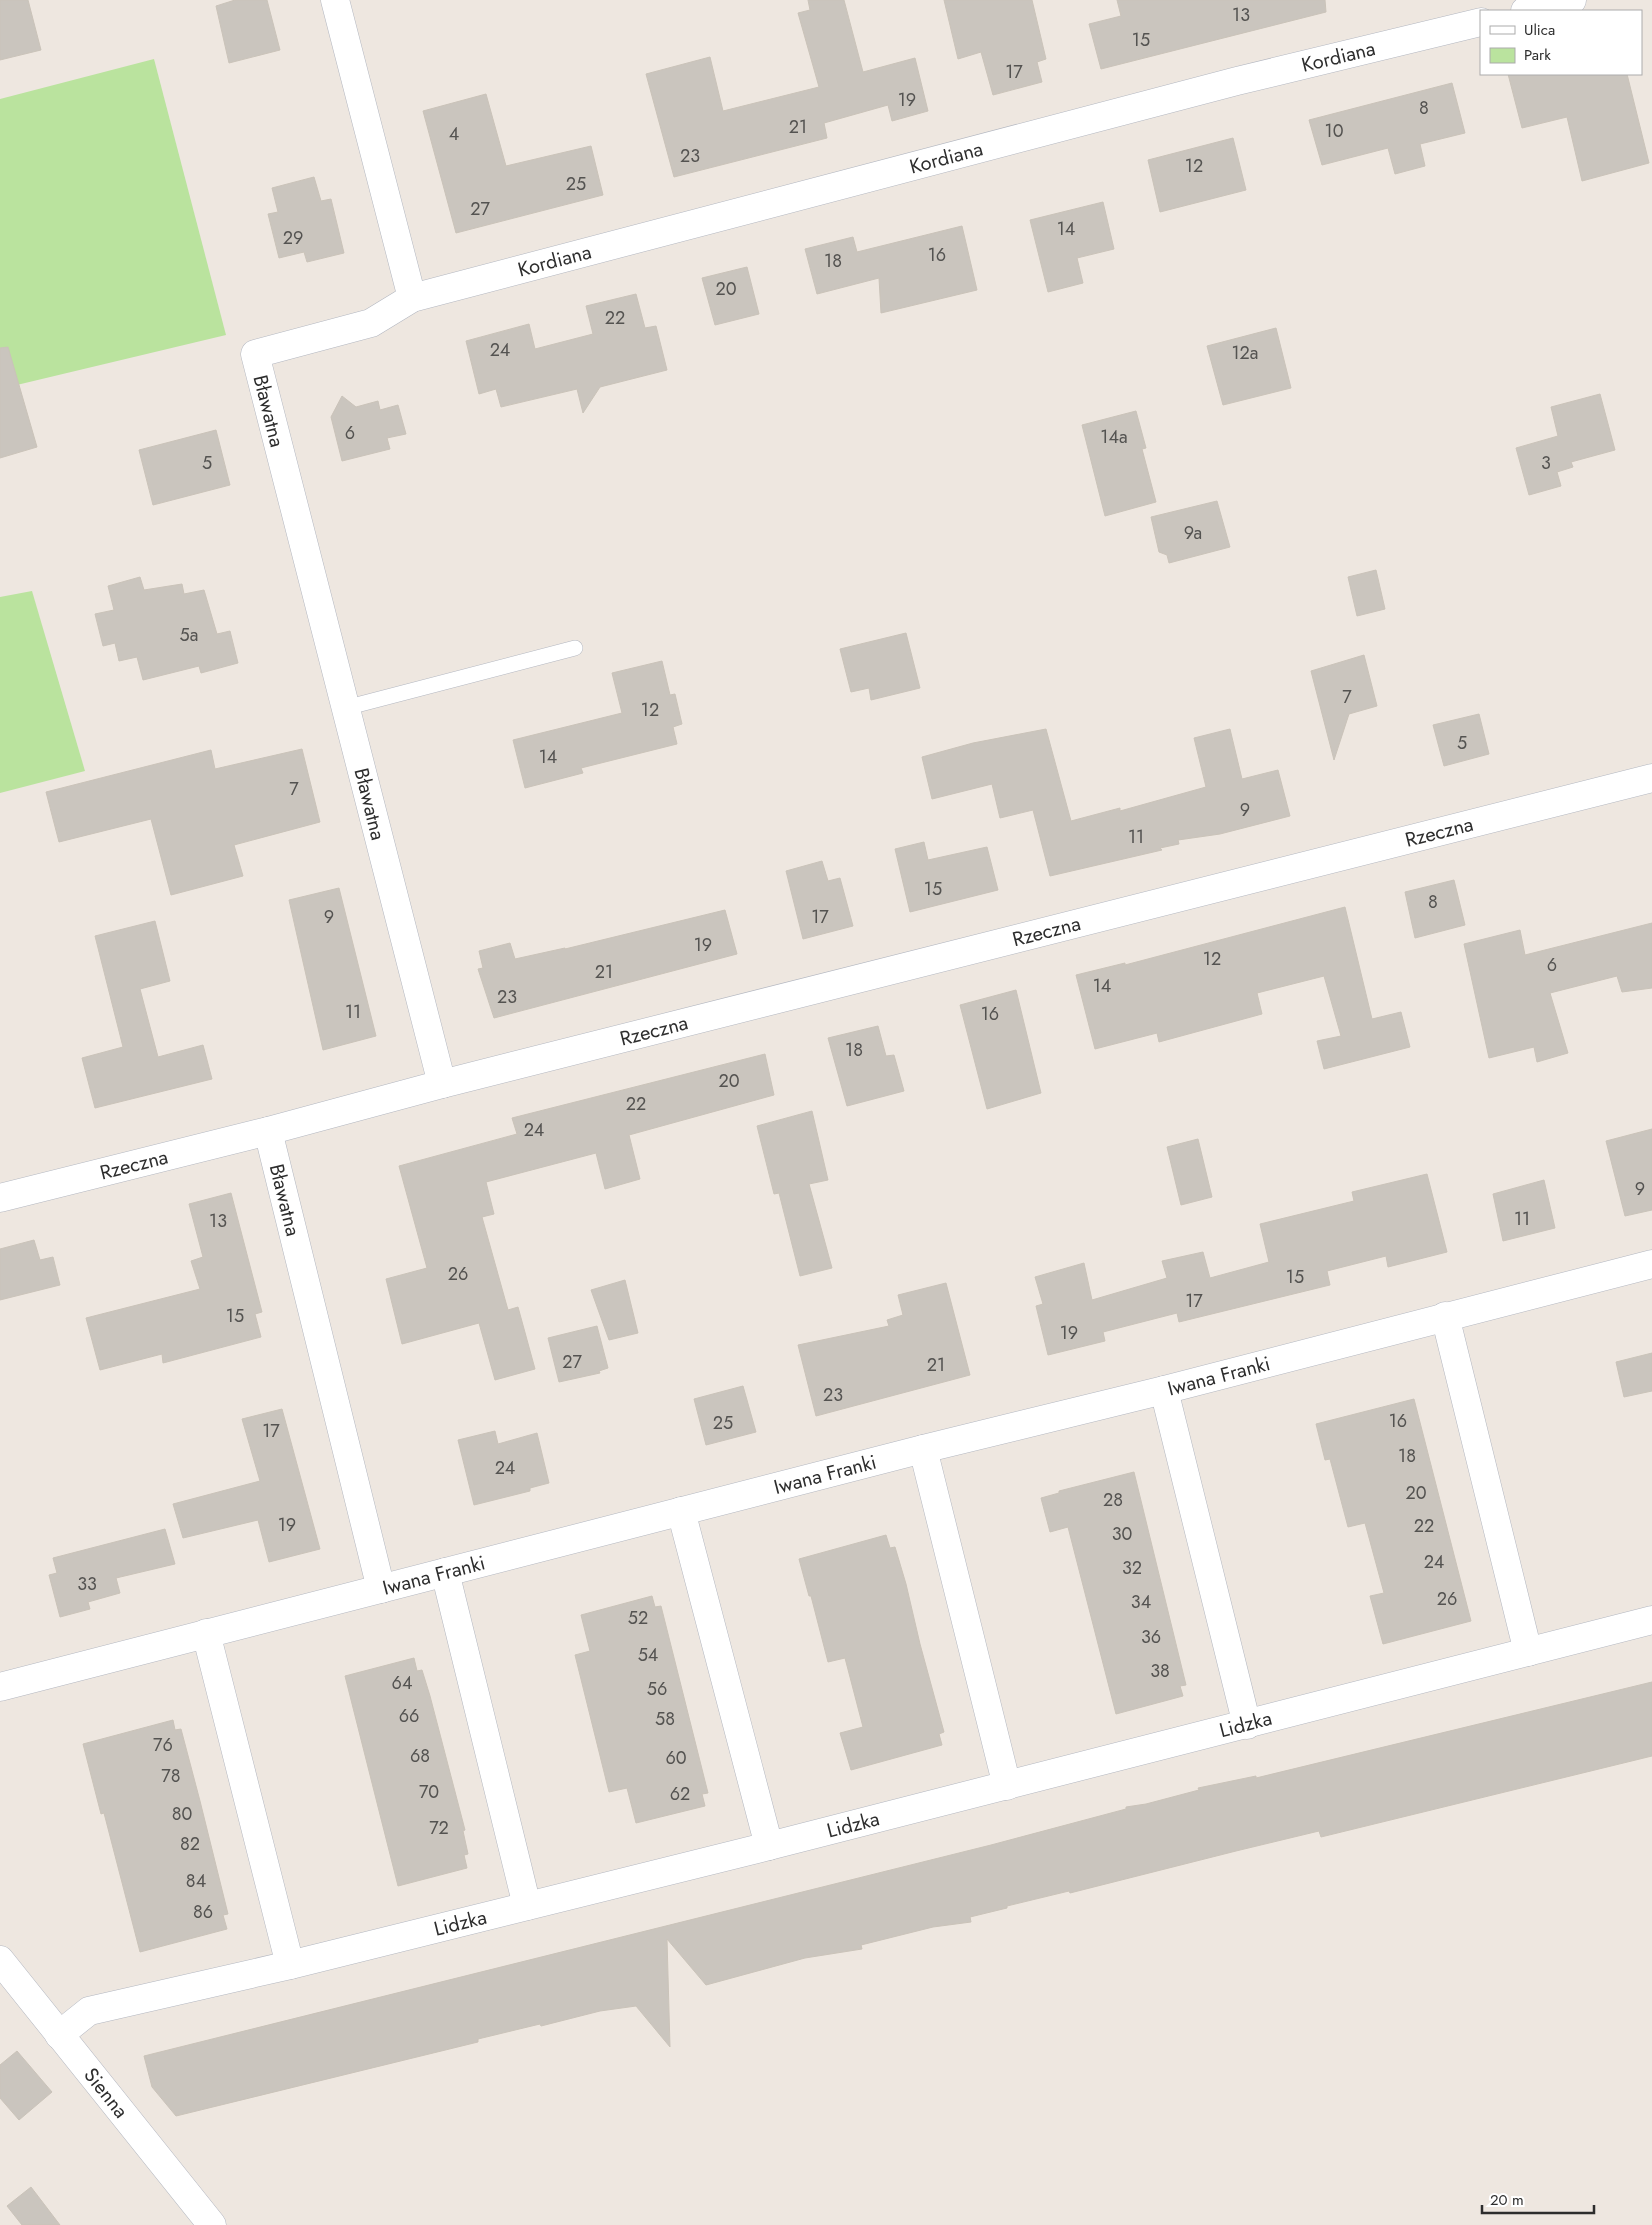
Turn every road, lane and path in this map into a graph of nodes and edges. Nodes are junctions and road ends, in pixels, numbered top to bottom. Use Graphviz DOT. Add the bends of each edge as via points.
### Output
graph roads {
  1 [pos="335,0"];
  2 [pos="1572,0"];
  3 [pos="1529,10"];
  4 [pos="1480,22"];
  5 [pos="412,298"];
  6 [pos="575,648"];
  7 [pos="345,708"];
  8 [pos="1652,778"];
  9 [pos="442,1084"];
  10 [pos="268,1131"];
  11 [pos="0,1198"];
  12 [pos="1652,1264"];
  13 [pos="1445,1316"];
  14 [pos="1164,1390"];
  15 [pos="923,1449"];
  16 [pos="681,1511"];
  17 [pos="445,1572"];
  18 [pos="381,1589"];
  19 [pos="1652,1620"];
  20 [pos="206,1633"];
  21 [pos="1528,1652"];
  22 [pos="0,1687"];
  23 [pos="1247,1725"];
  24 [pos="1008,1786"];
  25 [pos="769,1846"];
  26 [pos="527,1906"];
  27 [pos="0,1960"];
  28 [pos="290,1965"];
  29 [pos="59,2035"];
  30 [pos="212,2225"];
  1 -- 5 [label="street"];
  2 -- 3 [label="street"];
  4 -- 5 [label="street, Kordiana" via="1237,81"];
  5 -- 7 [label="street, Bławatna" via="371,323 255,354"];
  6 -- 7 [label="lane"];
  7 -- 9 [label="street, Bławatna"];
  8 -- 9 [label="street, Rzeczna"];
  9 -- 10 [label="street"];
  10 -- 11 [label="street, Rzeczna"];
  10 -- 18 [label="street, Bławatna"];
  12 -- 13 [label="street, Iwana Franki"];
  13 -- 14 [label="street, Iwana Franki"];
  13 -- 21 [label="street"];
  14 -- 15 [label="street, Iwana Franki"];
  14 -- 23 [label="street"];
  15 -- 16 [label="street, Iwana Franki"];
  15 -- 24 [label="street"];
  16 -- 17 [label="street, Iwana Franki"];
  16 -- 25 [label="street"];
  17 -- 18 [label="street, Iwana Franki"];
  17 -- 26 [label="street"];
  18 -- 20 [label="street, Iwana Franki"];
  19 -- 21 [label="street, Lidzka"];
  20 -- 22 [label="street, Iwana Franki"];
  20 -- 28 [label="street"];
  21 -- 23 [label="street, Lidzka"];
  23 -- 24 [label="street, Lidzka"];
  24 -- 25 [label="street, Lidzka"];
  25 -- 26 [label="street, Lidzka"];
  26 -- 28 [label="street, Lidzka"];
  27 -- 29 [label="street, Sienna"];
  28 -- 29 [label="street, Lidzka" via="89,2011"];
  29 -- 30 [label="street, Sienna"];
}
